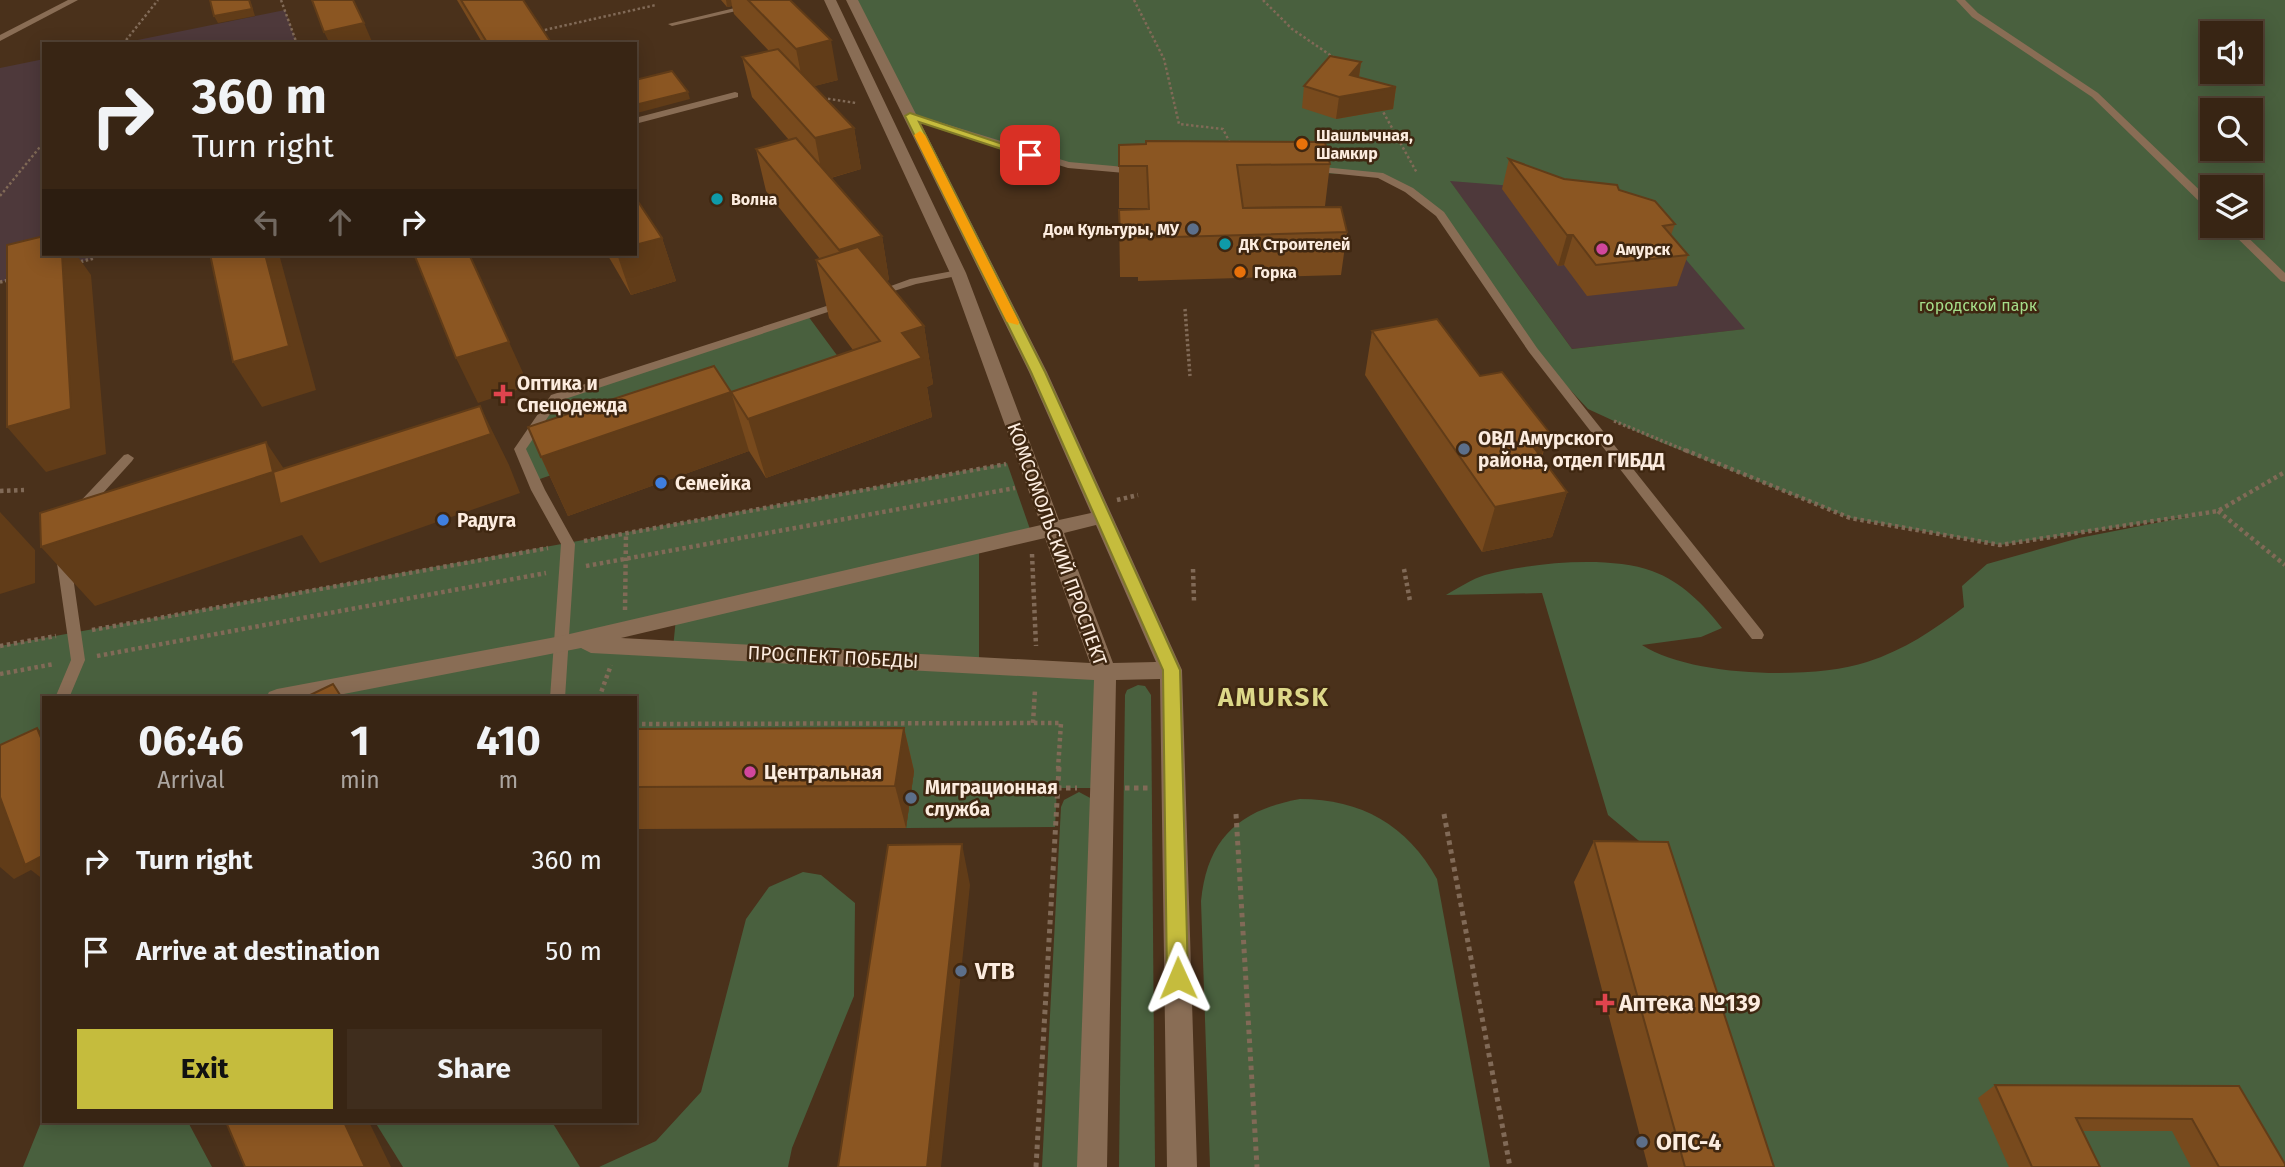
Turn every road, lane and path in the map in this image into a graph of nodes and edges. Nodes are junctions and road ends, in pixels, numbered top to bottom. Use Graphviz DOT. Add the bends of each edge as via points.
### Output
graph roads {
  1 [pos="74,0"];
  2 [pos="158,0"];
  3 [pos="281,0"];
  4 [pos="779,0"];
  5 [pos="830,0"];
  6 [pos="852,0"];
  7 [pos="1134,0"];
  8 [pos="1263,0"];
  9 [pos="1959,0"];
  10 [pos="656,5"];
  11 [pos="672,24"];
  12 [pos="531,33"];
  13 [pos="0,38"];
  14 [pos="125,42"];
  15 [pos="296,42"];
  16 [pos="1344,64"];
  17 [pos="735,95"];
  18 [pos="819,97"];
  19 [pos="1377,101"];
  20 [pos="863,103"];
  21 [pos="910,116"];
  22 [pos="637,120"];
  23 [pos="42,144"];
  24 [pos="1233,149"];
  25 [pos="1298,169"];
  26 [pos="1148,171"];
  27 [pos="0,196"];
  28 [pos="2200,196"];
  29 [pos="1440,214"];
  30 [pos="2242,238"];
  31 [pos="102,256"];
  32 [pos="67,265"];
  33 [pos="958,273"];
  34 [pos="13,279"];
  35 [pos="2285,279"];
  36 [pos="0,282"];
  37 [pos="864,297"];
  38 [pos="851,301"];
  39 [pos="1185,309"];
  40 [pos="1190,376"];
  41 [pos="1610,419"];
  42 [pos="128,458"];
  43 [pos="1007,463"];
  44 [pos="2285,472"];
  45 [pos="1016,488"];
  46 [pos="24,490"];
  47 [pos="0,491"];
  48 [pos="2218,511"];
  49 [pos="1103,517"];
  50 [pos="71,519"];
  51 [pos="1041,530"];
  52 [pos="62,543"];
  53 [pos="568,544"];
  54 [pos="2285,565"];
  55 [pos="566,569"];
  56 [pos="1193,569"];
  57 [pos="1404,569"];
  58 [pos="1194,601"];
  59 [pos="1410,601"];
  60 [pos="74,633"];
  61 [pos="1757,635"];
  62 [pos="561,644"];
  63 [pos="0,646"];
  64 [pos="78,660"];
  65 [pos="1037,668"];
  66 [pos="1171,670"];
  67 [pos="1105,672"];
  68 [pos="0,674"];
  69 [pos="63,696"];
  70 [pos="288,696"];
  71 [pos="557,696"];
  72 [pos="1033,723"];
  73 [pos="637,724"];
  74 [pos="1102,788"];
  75 [pos="1174,788"];
  76 [pos="1236,814"];
  77 [pos="1444,814"];
  78 [pos="1036,1167"];
  79 [pos="1092,1167"];
  80 [pos="1182,1167"];
  81 [pos="1257,1167"];
  82 [pos="1510,1167"];
  1 -- 13 [label="lane"];
  2 -- 14 [label="path"];
  3 -- 15 [label="path"];
  4 -- 11 [label="lane"];
  5 -- 33 [label="street, КОМСОМОЛЬСКИЙ ПРОСПЕКТ"];
  6 -- 21 [label="street"];
  7 -- 24 [label="path" via="1157,42 1176,95 1179,124 1223,129"];
  8 -- 16 [label="path" via="1292,29"];
  9 -- 28 [label="lane" via="2095,95"];
  10 -- 12 [label="path"];
  17 -- 22 [label="lane"];
  18 -- 20 [label="path"];
  19 -- 29 [label="path"];
  21 -- 26 [label="lane" via="1068,165"];
  21 -- 49 [label="street" via="1038,372"];
  23 -- 27 [label="path"];
  25 -- 29 [label="lane" via="1380,175"];
  29 -- 61 [label="lane" via="1533,350"];
  30 -- 35 [label="lane"];
  31 -- 32 [label="path"];
  33 -- 37 [label="lane"];
  33 -- 51 [label="street, КОМСОМОЛЬСКИЙ ПРОСПЕКТ"];
  34 -- 36 [label="path"];
  38 -- 53 [label="lane" via="555,398 520,449"];
  39 -- 40 [label="path"];
  41 -- 48 [label="path" via="1850,518 2000,545"];
  42 -- 50 [label="lane"];
  43 -- 53 [label="path"];
  44 -- 48 [label="path"];
  45 -- 55 [label="path"];
  46 -- 47 [label="path"];
  48 -- 54 [label="path"];
  49 -- 51 [label="street, ПРОСПЕКТ ПОБЕДЫ"];
  49 -- 66 [label="street"];
  51 -- 62 [label="street, ПРОСПЕКТ ПОБЕДЫ"];
  51 -- 65 [label="path"];
  51 -- 67 [label="street, КОМСОМОЛЬСКИЙ ПРОСПЕКТ"];
  52 -- 60 [label="lane"];
  53 -- 55 [label="lane"];
  53 -- 60 [label="path"];
  55 -- 62 [label="lane"];
  55 -- 64 [label="path"];
  56 -- 58 [label="path"];
  57 -- 59 [label="path"];
  60 -- 63 [label="path"];
  60 -- 64 [label="lane"];
  62 -- 65 [label="street, ПРОСПЕКТ ПОБЕДЫ"];
  62 -- 70 [label="street, ПРОСПЕКТ ПОБЕДЫ"];
  62 -- 71 [label="lane"];
  64 -- 68 [label="path"];
  64 -- 69 [label="lane"];
  65 -- 67 [label="street, ПРОСПЕКТ ПОБЕДЫ"];
  65 -- 72 [label="path"];
  66 -- 67 [label="street, ПРОСПЕКТ ПОБЕДЫ"];
  66 -- 75 [label="street"];
  67 -- 74 [label="street, КОМСОМОЛЬСКИЙ ПРОСПЕКТ"];
  72 -- 73 [label="path"];
  72 -- 78 [label="path" via="1060,723"];
  74 -- 75 [label="path"];
  74 -- 79 [label="street, КОМСОМОЛЬСКИЙ ПРОСПЕКТ"];
  75 -- 80 [label="street"];
  76 -- 81 [label="path"];
  77 -- 82 [label="path"];
}
